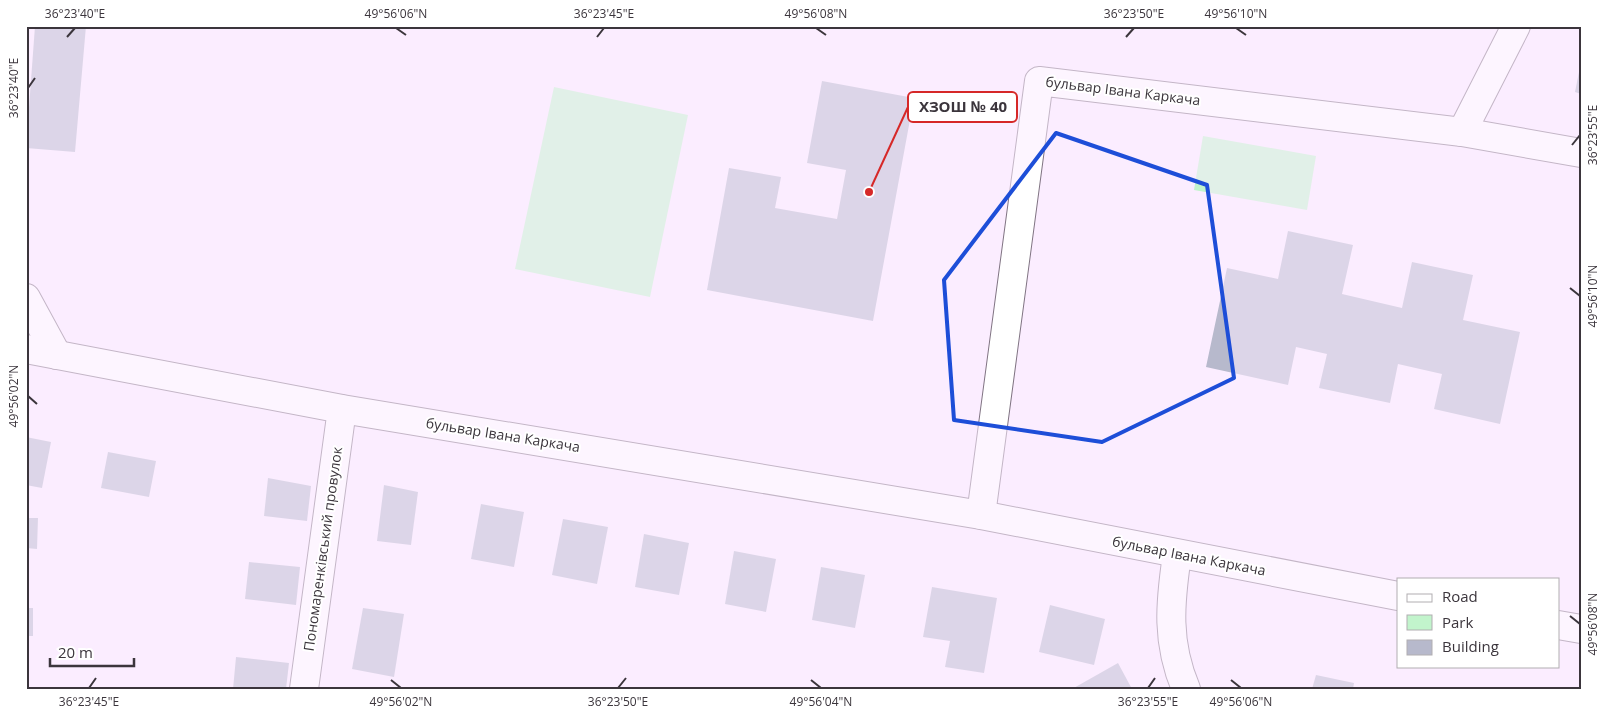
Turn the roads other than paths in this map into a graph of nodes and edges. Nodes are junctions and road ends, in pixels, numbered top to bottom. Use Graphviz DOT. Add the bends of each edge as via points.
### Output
graph roads {
  1 [pos="1516,26"];
  2 [pos="1462,132"];
  3 [pos="1581,153"];
  4 [pos="26,298"];
  5 [pos="26,349"];
  6 [pos="57,355"];
  7 [pos="342,409"];
  8 [pos="981,515"];
  9 [pos="1177,555"];
  10 [pos="1397,596"];
  11 [pos="1560,625"];
  12 [pos="1581,630"];
  13 [pos="304,689"];
  14 [pos="1186,689"];
  1 -- 2 [label="street"];
  2 -- 3 [label="street, бульвар Івана Каркача"];
  2 -- 8 [label="street, бульвар Івана Каркача" via="1039,80"];
  4 -- 6 [label="street"];
  5 -- 6 [label="street, бульвар Івана Каркача"];
  6 -- 7 [label="street, бульвар Івана Каркача"];
  7 -- 8 [label="street, бульвар Івана Каркача"];
  7 -- 13 [label="street, Пономаренківський провулок"];
  8 -- 9 [label="street, бульвар Івана Каркача"];
  9 -- 10 [label="street, бульвар Івана Каркача"];
  9 -- 14 [label="street" via="1170,606 1174,643"];
  11 -- 12 [label="street"];
}
